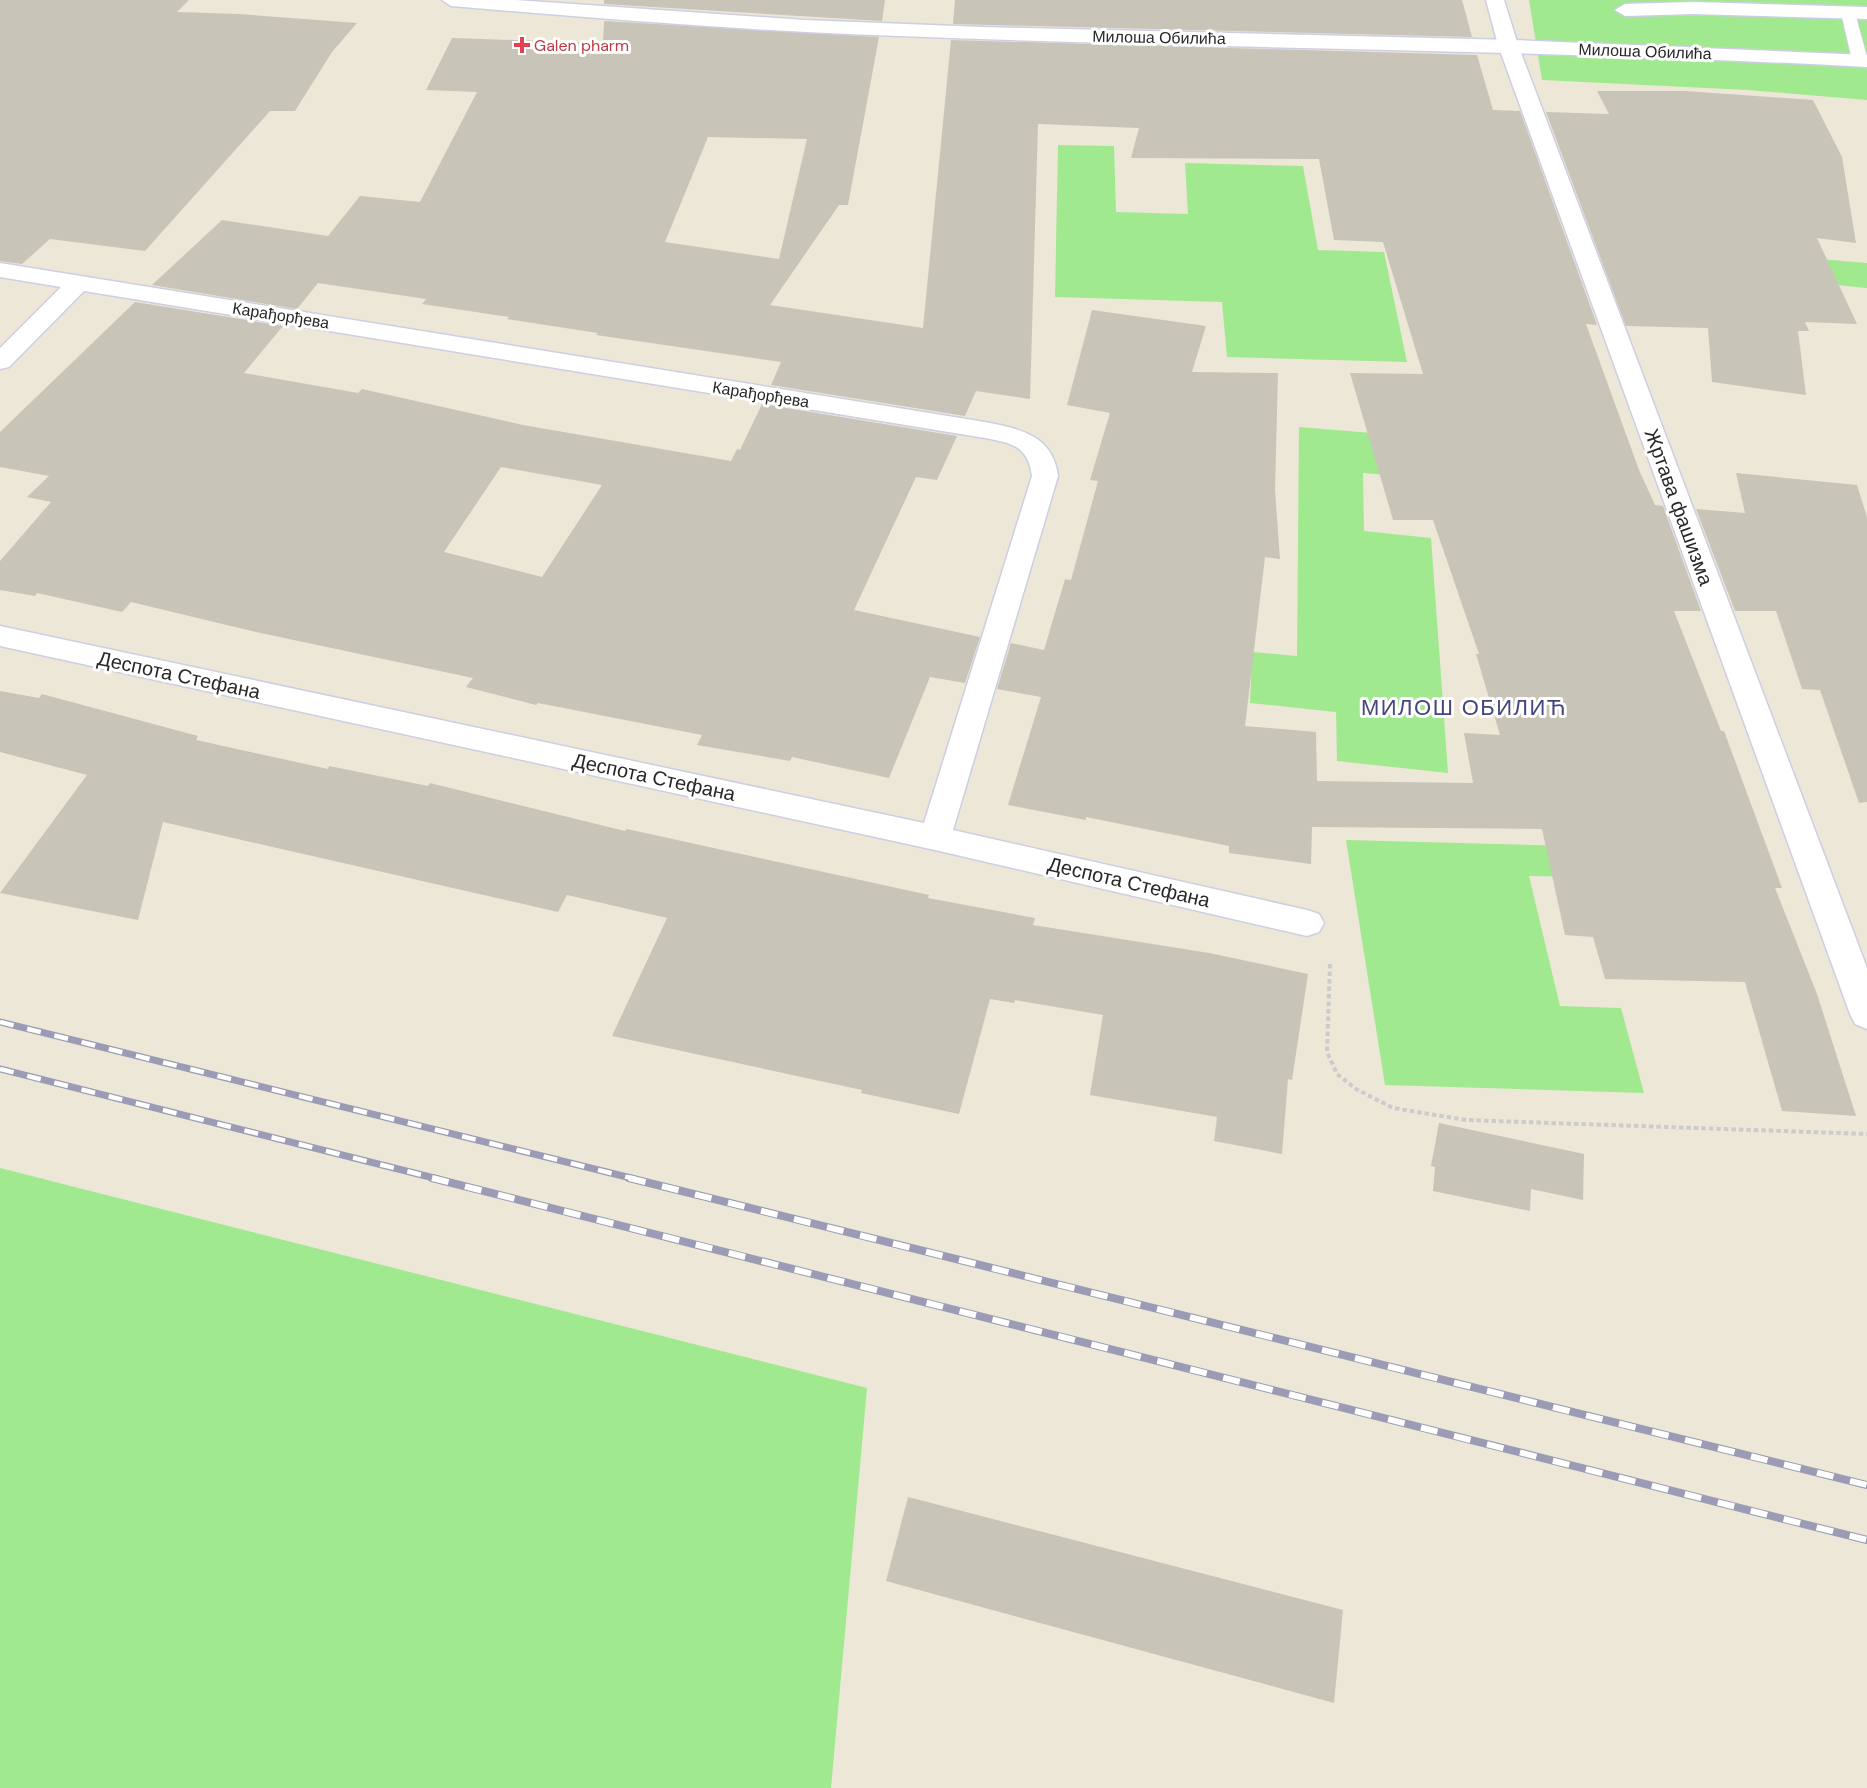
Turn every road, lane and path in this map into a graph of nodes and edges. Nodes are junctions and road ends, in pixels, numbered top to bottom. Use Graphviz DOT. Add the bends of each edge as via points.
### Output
graph roads {
  1 [pos="451,0"];
  2 [pos="1495,0"];
  3 [pos="1625,10"];
  4 [pos="1858,13"];
  5 [pos="1508,45"];
  6 [pos="1864,60"];
  7 [pos="0,270"];
  8 [pos="79,282"];
  9 [pos="0,362"];
  10 [pos="0,636"];
  11 [pos="935,838"];
  12 [pos="1307,923"];
  13 [pos="1866,1011"];
  14 [pos="1867,1134"];
  1 -- 5 [label="street, Милоша Обилића" via="748,25"];
  2 -- 5 [label="street, Жртава фашизма"];
  3 -- 4 [label="street"];
  4 -- 6 [label="lane"];
  5 -- 6 [label="street, Милоша Обилића"];
  5 -- 13 [label="street, Жртава фашизма"];
  7 -- 8 [label="street, Карађорђева"];
  8 -- 9 [label="street"];
  8 -- 11 [label="street, Карађорђева" via="985,430 1039,450 1045,476"];
  10 -- 11 [label="street, Деспота Стефана"];
  11 -- 12 [label="street, Деспота Стефана"];
  12 -- 14 [label="path" via="1328,940 1327,1052 1337,1074 1356,1089 1393,1107 1466,1120"];
}
